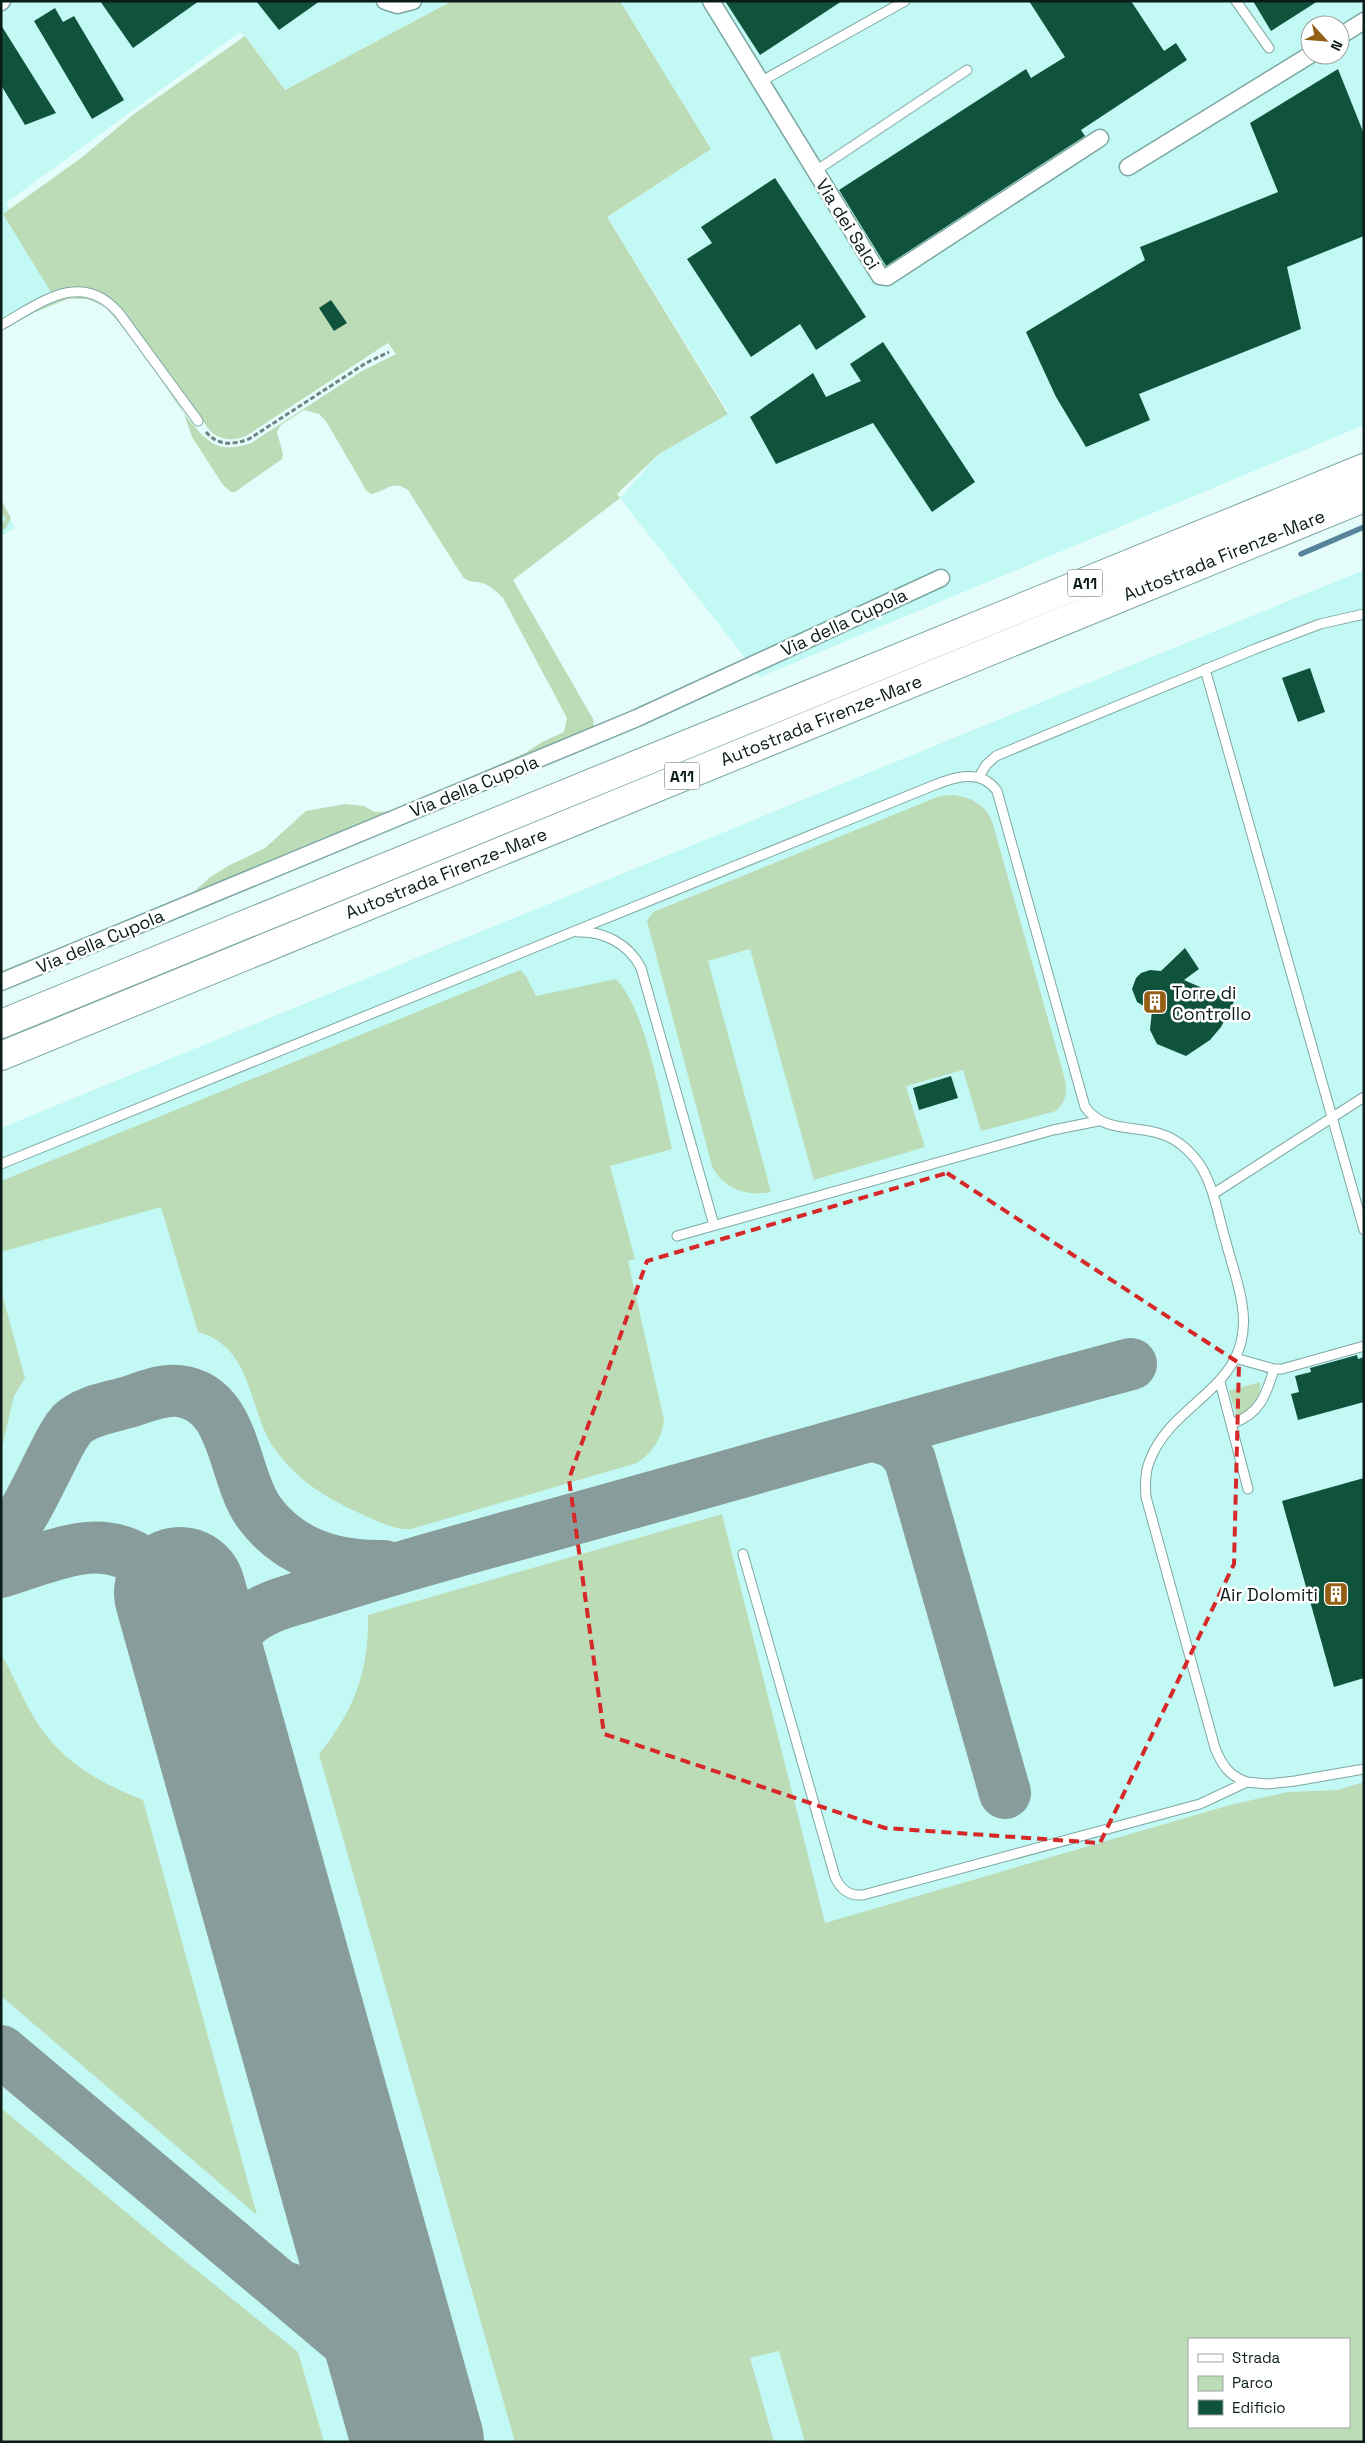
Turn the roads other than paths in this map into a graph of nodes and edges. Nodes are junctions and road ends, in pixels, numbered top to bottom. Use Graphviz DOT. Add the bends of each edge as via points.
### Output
graph roads {
  1 [pos="384,1"];
  2 [pos="413,1"];
  3 [pos="711,1"];
  4 [pos="905,1"];
  5 [pos="1236,1"];
  6 [pos="1364,21"];
  7 [pos="1350,30"];
  8 [pos="1269,48"];
  9 [pos="1300,61"];
  10 [pos="967,70"];
  11 [pos="760,82"];
  12 [pos="1100,138"];
  13 [pos="1128,167"];
  14 [pos="814,172"];
  15 [pos="1,325"];
  16 [pos="198,421"];
  17 [pos="1364,468"];
  18 [pos="1364,498"];
  19 [pos="941,578"];
  20 [pos="1364,614"];
  21 [pos="1205,669"];
  22 [pos="979,777"];
  23 [pos="571,932"];
  24 [pos="1,982"];
  25 [pos="1,1024"];
  26 [pos="1,1056"];
  27 [pos="1364,1097"];
  28 [pos="1332,1118"];
  29 [pos="1098,1121"];
  30 [pos="1,1164"];
  31 [pos="1213,1194"];
  32 [pos="714,1225"];
  33 [pos="1364,1230"];
  34 [pos="677,1236"];
  35 [pos="1364,1346"];
  36 [pos="1235,1358"];
  37 [pos="1274,1369"];
  38 [pos="1220,1382"];
  39 [pos="1231,1424"];
  40 [pos="1248,1489"];
  41 [pos="743,1554"];
  42 [pos="1364,1769"];
  43 [pos="1246,1782"];
  1 -- 2 [label="street" via="397,5"];
  3 -- 11 [label="street, Via dei Salci"];
  4 -- 11 [label="lane"];
  5 -- 8 [label="lane"];
  6 -- 7 [label="street"];
  9 -- 13 [label="street"];
  10 -- 14 [label="lane"];
  11 -- 14 [label="street, Via dei Salci"];
  12 -- 14 [label="street, Via dei Salci" via="887,277 880,276"];
  15 -- 16 [label="lane" via="64,292 97,294 119,313"];
  17 -- 25 [label="highway, Autostrada Firenze-Mare / A11"];
  18 -- 26 [label="highway, Autostrada Firenze-Mare / A11"];
  19 -- 24 [label="street, Via della Cupola" via="637,718"];
  20 -- 21 [label="lane" via="1320,624"];
  21 -- 22 [label="lane" via="996,756"];
  21 -- 28 [label="lane"];
  22 -- 23 [label="lane" via="940,782"];
  22 -- 29 [label="lane" via="987,780 997,791 1083,1100"];
  23 -- 30 [label="lane"];
  23 -- 32 [label="lane" via="591,932 610,938 631,952 641,968"];
  27 -- 28 [label="lane"];
  28 -- 31 [label="lane"];
  28 -- 33 [label="lane"];
  29 -- 31 [label="lane" via="1161,1134 1175,1141 1203,1170"];
  29 -- 32 [label="lane" via="1053,1130"];
  31 -- 36 [label="lane" via="1244,1316"];
  32 -- 34 [label="lane"];
  35 -- 37 [label="lane" via="1292,1368"];
  36 -- 37 [label="lane"];
  36 -- 38 [label="lane"];
  37 -- 39 [label="lane" via="1268,1390 1255,1412"];
  38 -- 39 [label="lane"];
  38 -- 43 [label="lane" via="1179,1420 1156,1447 1149,1460 1146,1497 1215,1748 1229,1773"];
  39 -- 40 [label="lane"];
  41 -- 43 [label="lane" via="836,1877 840,1886 853,1896 1200,1804"];
  42 -- 43 [label="lane" via="1295,1781"];
}
